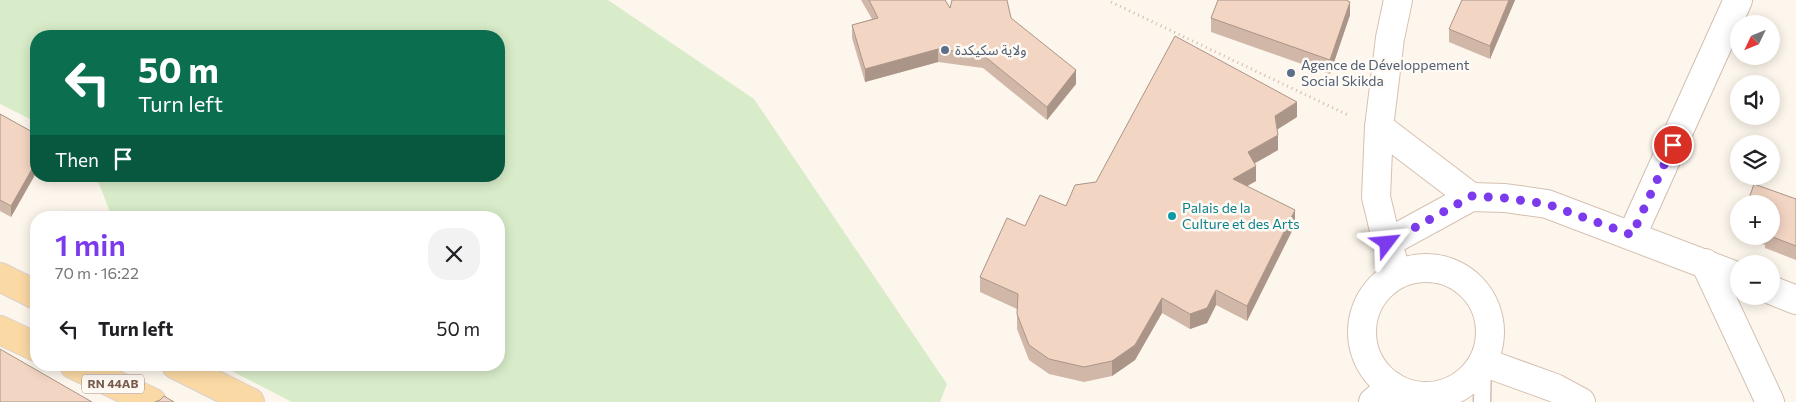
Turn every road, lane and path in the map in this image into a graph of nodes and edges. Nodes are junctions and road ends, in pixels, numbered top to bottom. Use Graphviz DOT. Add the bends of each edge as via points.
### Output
graph roads {
  1 [pos="1398,0"];
  2 [pos="1738,0"];
  3 [pos="1111,2"];
  4 [pos="1345,114"];
  5 [pos="1379,126"];
  6 [pos="1472,196"];
  7 [pos="1632,235"];
  8 [pos="1387,243"];
  9 [pos="1705,263"];
  10 [pos="1730,273"];
  11 [pos="1399,274"];
  12 [pos="0,277"];
  13 [pos="30,292"];
  14 [pos="1780,294"];
  15 [pos="1796,300"];
  16 [pos="0,330"];
  17 [pos="30,345"];
  18 [pos="1483,362"];
  19 [pos="87,371"];
  20 [pos="188,371"];
  21 [pos="1382,394"];
  22 [pos="1433,399"];
  23 [pos="152,402"];
  24 [pos="250,402"];
  25 [pos="1482,402"];
  26 [pos="1582,402"];
  27 [pos="1770,402"];
  1 -- 5 [label="main road"];
  2 -- 7 [label="main road"];
  3 -- 4 [label="path"];
  5 -- 6 [label="main road"];
  5 -- 8 [label="main road" via="1376,197"];
  6 -- 7 [label="main road" via="1547,204"];
  6 -- 8 [label="main road"];
  7 -- 9 [label="main road"];
  8 -- 11 [label="main road"];
  9 -- 10 [label="main road"];
  9 -- 27 [label="main road"];
  11 -- 18 [label="main road" via="1418,268 1438,269 1457,276 1473,288 1484,304 1490,323 1489,343"];
  11 -- 21 [label="main road" via="1383,284 1370,300 1364,318 1362,337"];
  12 -- 13 [label="main road"];
  14 -- 15 [label="main road"];
  16 -- 17 [label="main road"];
  18 -- 22 [label="main road" via="1470,379"];
  18 -- 25 [label="lane"];
  18 -- 26 [label="main road" via="1555,388"];
  19 -- 23 [label="main road, RN 44AB"];
  20 -- 24 [label="main road"];
  21 -- 22 [label="main road" via="1411,394"];
}
